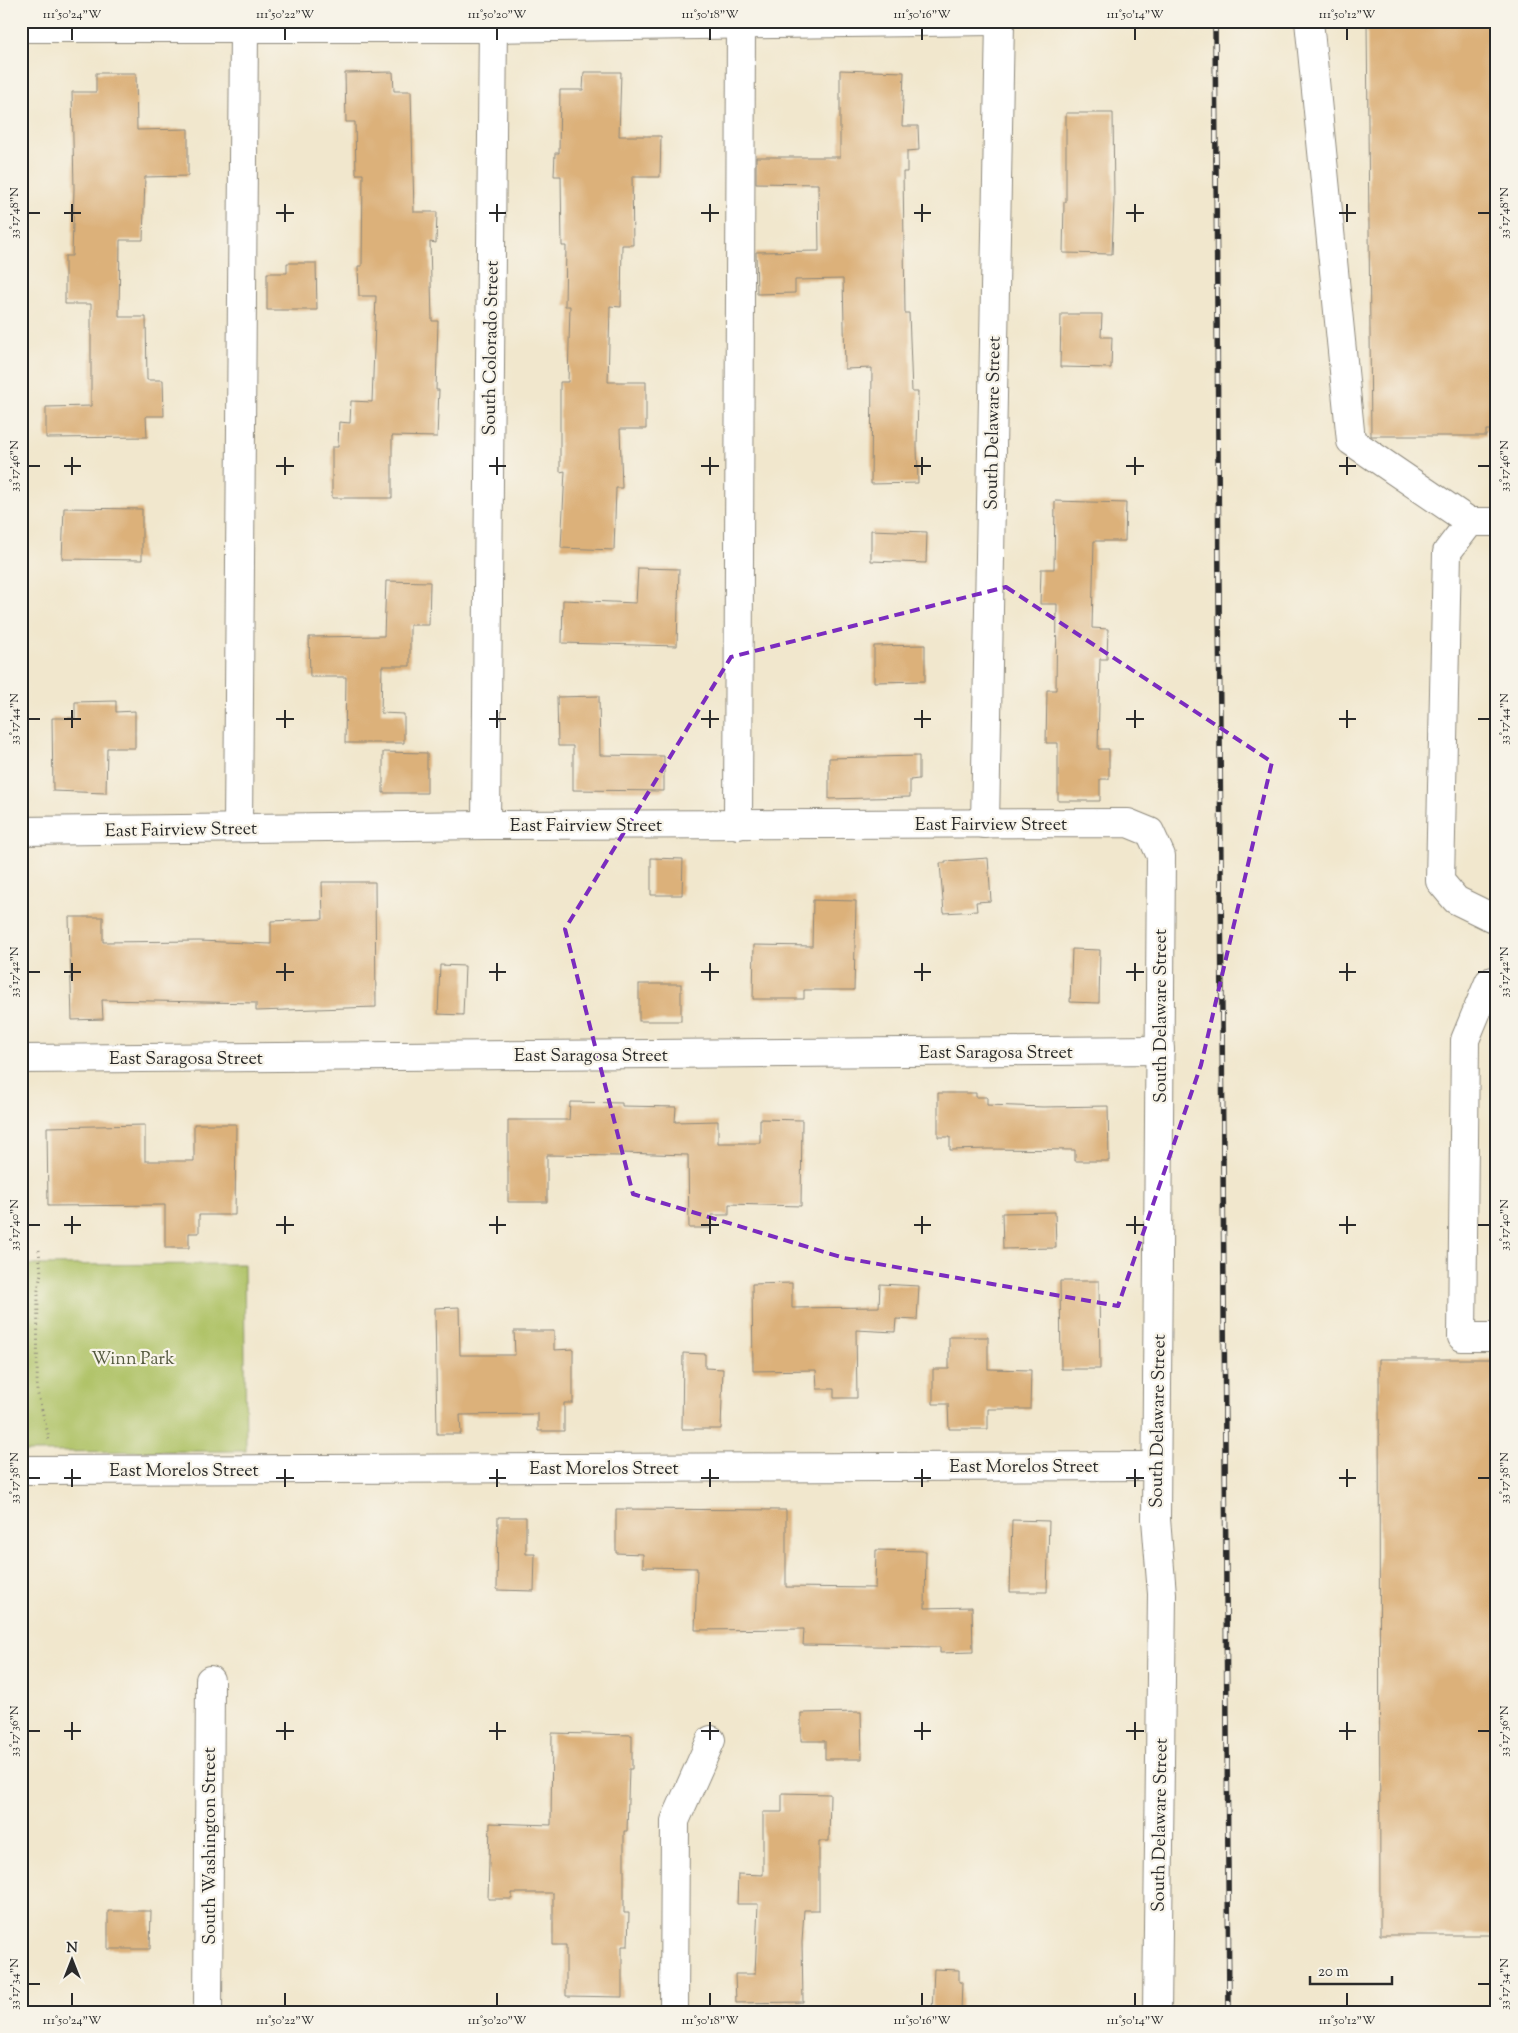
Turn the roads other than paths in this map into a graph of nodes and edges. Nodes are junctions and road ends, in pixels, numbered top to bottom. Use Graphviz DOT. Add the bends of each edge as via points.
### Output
graph roads {
  1 [pos="993,21"];
  2 [pos="1000,21"];
  3 [pos="1309,21"];
  4 [pos="741,23"];
  5 [pos="493,24"];
  6 [pos="21,28"];
  7 [pos="244,28"];
  8 [pos="1484,522"];
  9 [pos="985,824"];
  10 [pos="486,825"];
  11 [pos="738,825"];
  12 [pos="238,828"];
  13 [pos="21,831"];
  14 [pos="1150,832"];
  15 [pos="1497,920"];
  16 [pos="1497,980"];
  17 [pos="1160,1050"];
  18 [pos="21,1059"];
  19 [pos="1497,1337"];
  20 [pos="1156,1466"];
  21 [pos="21,1470"];
  22 [pos="210,1680"];
  23 [pos="711,1740"];
  24 [pos="208,2012"];
  25 [pos="674,2012"];
  26 [pos="1157,2012"];
  1 -- 4 [label="street"];
  2 -- 9 [label="street, South Delaware Street"];
  3 -- 8 [label="street" via="1351,441"];
  4 -- 5 [label="street"];
  4 -- 11 [label="street"];
  5 -- 7 [label="street"];
  5 -- 10 [label="street, South Colorado Street"];
  6 -- 7 [label="street"];
  7 -- 12 [label="street"];
  8 -- 15 [label="street" via="1447,552 1440,881 1456,900"];
  9 -- 11 [label="street, East Fairview Street"];
  9 -- 14 [label="street, East Fairview Street" via="1128,823"];
  10 -- 11 [label="street, East Fairview Street"];
  10 -- 12 [label="street, East Fairview Street"];
  12 -- 13 [label="street, East Fairview Street"];
  14 -- 17 [label="street, South Delaware Street" via="1161,856"];
  16 -- 19 [label="street" via="1490,982 1465,1040 1462,1337"];
  17 -- 18 [label="street, East Saragosa Street"];
  17 -- 20 [label="street, South Delaware Street"];
  20 -- 21 [label="street, East Morelos Street"];
  20 -- 26 [label="street, South Delaware Street" via="1162,1594"];
  22 -- 24 [label="street, South Washington Street"];
  23 -- 25 [label="street" via="675,1821"];
}
